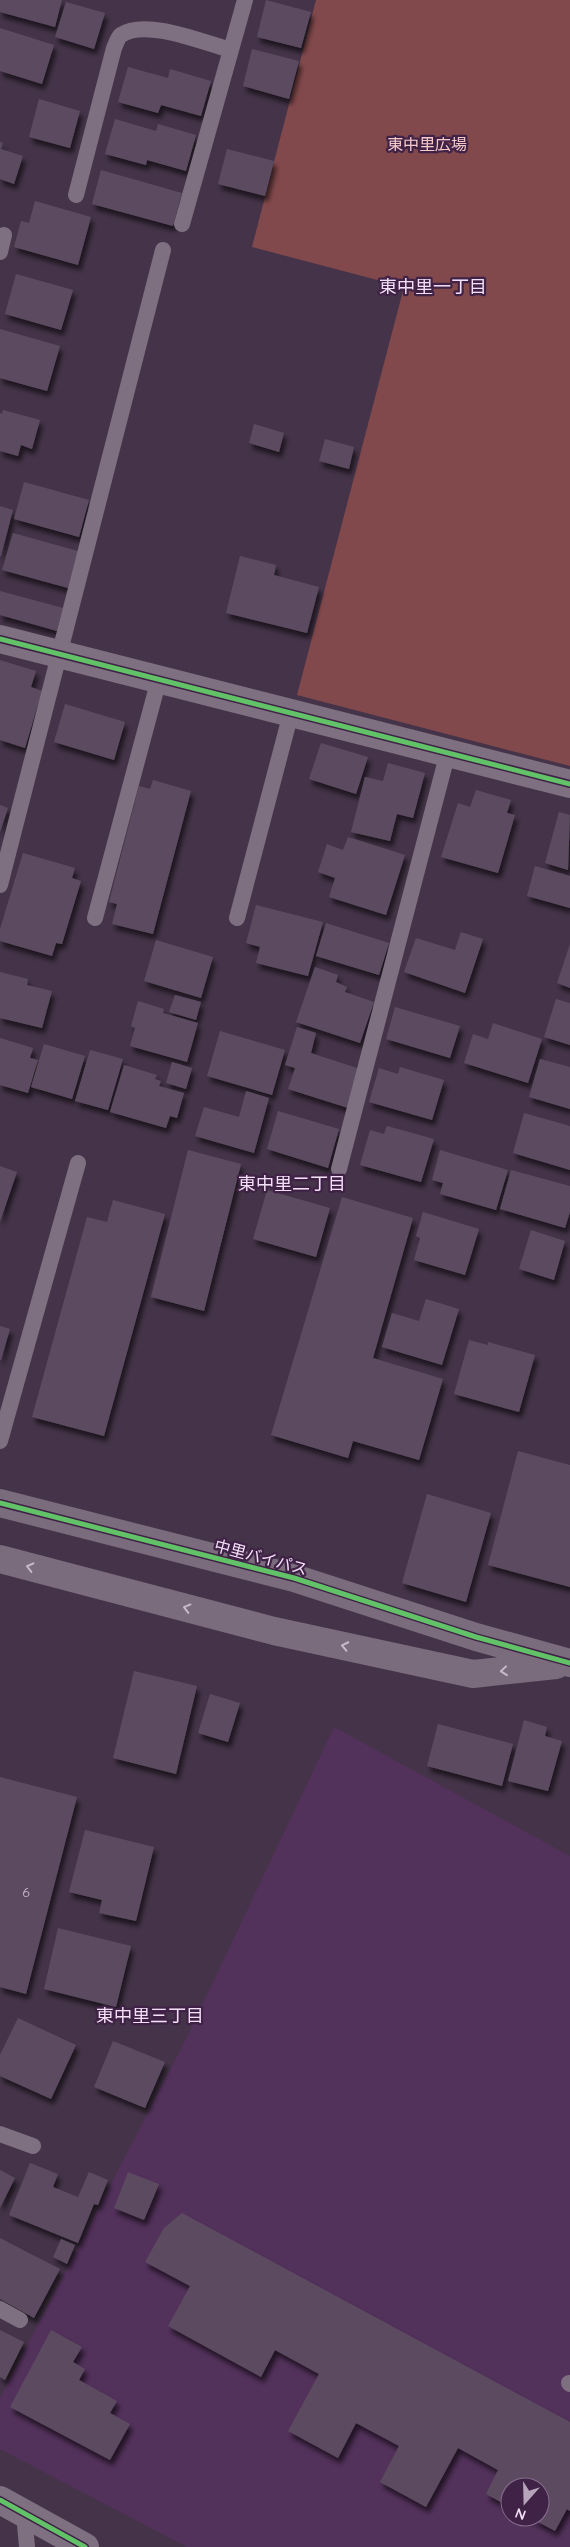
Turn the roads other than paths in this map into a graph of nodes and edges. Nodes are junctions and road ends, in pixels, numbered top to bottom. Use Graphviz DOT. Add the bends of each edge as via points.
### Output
graph roads {
  1 [pos="245,0"];
  2 [pos="231,50"];
  3 [pos="76,195"];
  4 [pos="182,224"];
  5 [pos="4,235"];
  6 [pos="163,250"];
  7 [pos="0,252"];
  8 [pos="0,639"];
  9 [pos="60,654"];
  10 [pos="159,679"];
  11 [pos="291,713"];
  12 [pos="448,752"];
  13 [pos="570,784"];
  14 [pos="0,885"];
  15 [pos="94,918"];
  16 [pos="237,918"];
  17 [pos="78,1163"];
  18 [pos="340,1169"];
  19 [pos="0,1442"];
  20 [pos="0,1502"];
  21 [pos="0,1559"];
  22 [pos="570,1663"];
  23 [pos="0,2134"];
  24 [pos="33,2146"];
  25 [pos="0,2309"];
  26 [pos="20,2320"];
  27 [pos="0,2500"];
  28 [pos="24,2513"];
  29 [pos="27,2547"];
  30 [pos="85,2547"];
  1 -- 2 [label="lane"];
  2 -- 3 [label="lane" via="148,27 120,36 114,48"];
  2 -- 4 [label="lane"];
  5 -- 7 [label="lane"];
  6 -- 9 [label="lane"];
  8 -- 9 [label="street"];
  9 -- 10 [label="street"];
  9 -- 14 [label="lane"];
  10 -- 11 [label="street"];
  10 -- 15 [label="lane"];
  11 -- 12 [label="street"];
  11 -- 16 [label="lane"];
  12 -- 13 [label="street"];
  12 -- 18 [label="lane"];
  17 -- 19 [label="lane"];
  20 -- 22 [label="street, 中里バイパス" via="294,1578 476,1637"];
  22 -- 21 [label="street, 中里バイパス, one-way" via="473,1674 274,1631"];
  23 -- 24 [label="lane"];
  25 -- 26 [label="lane"];
  27 -- 28 [label="street"];
  28 -- 29 [label="lane"];
  28 -- 30 [label="street"];
}
